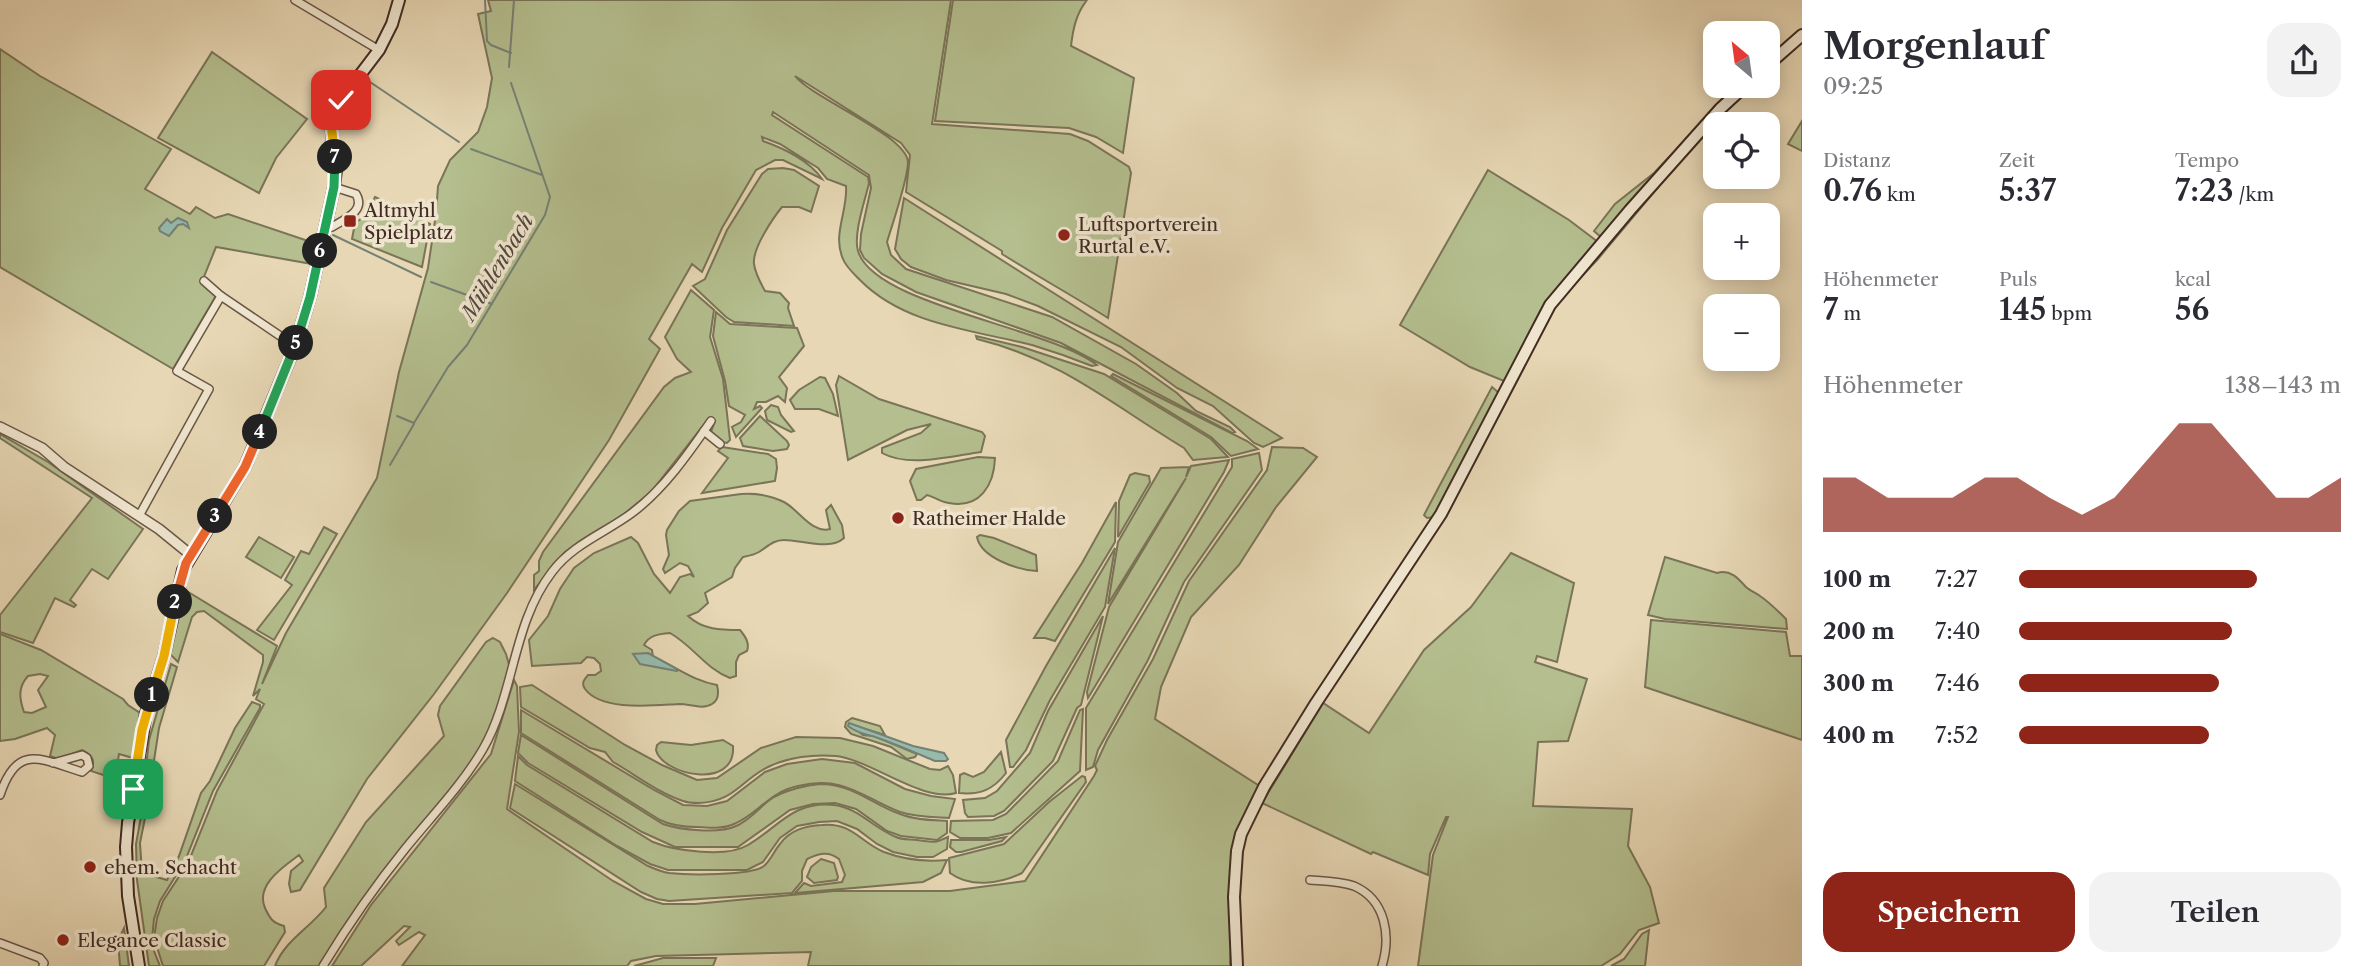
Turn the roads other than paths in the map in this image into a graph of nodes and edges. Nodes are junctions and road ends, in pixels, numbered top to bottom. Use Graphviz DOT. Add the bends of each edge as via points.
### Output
graph roads {
  1 [pos="295,0"];
  2 [pos="399,0"];
  3 [pos="1802,35"];
  4 [pos="379,50"];
  5 [pos="1780,54"];
  6 [pos="1732,98"];
  7 [pos="334,187"];
  8 [pos="326,225"];
  9 [pos="204,281"];
  10 [pos="221,296"];
  11 [pos="295,346"];
  12 [pos="711,421"];
  13 [pos="0,426"];
  14 [pos="704,431"];
  15 [pos="720,444"];
  16 [pos="139,516"];
  17 [pos="191,555"];
  18 [pos="53,763"];
  19 [pos="0,794"];
  20 [pos="1310,880"];
  21 [pos="0,943"];
  22 [pos="43,966"];
  23 [pos="139,966"];
  24 [pos="323,966"];
  25 [pos="1237,966"];
  26 [pos="1382,966"];
  1 -- 4 [label="street"];
  2 -- 4 [label="main road"];
  3 -- 5 [label="main road"];
  4 -- 7 [label="main road" via="334,114"];
  6 -- 25 [label="main road" via="1550,305 1441,514 1264,787 1244,825 1237,852"];
  7 -- 8 [label="main road"];
  7 -- 8 [label="street" via="356,194 359,204 348,218 332,227"];
  8 -- 11 [label="main road"];
  9 -- 10 [label="street"];
  10 -- 11 [label="street"];
  10 -- 16 [label="street" via="177,371 209,389"];
  11 -- 17 [label="main road" via="245,467"];
  12 -- 14 [label="street"];
  13 -- 16 [label="street" via="42,448"];
  14 -- 15 [label="street"];
  14 -- 24 [label="street" via="659,489 632,513 564,558 551,573 528,612 502,703 482,751 382,877"];
  16 -- 17 [label="street"];
  17 -- 23 [label="main road" via="182,574 142,730 126,846"];
  18 -- 19 [label="street" via="36,759 15,765"];
  20 -- 26 [label="street" via="1354,887 1374,901 1382,912 1387,938"];
  21 -- 22 [label="street" via="40,958"];
}
